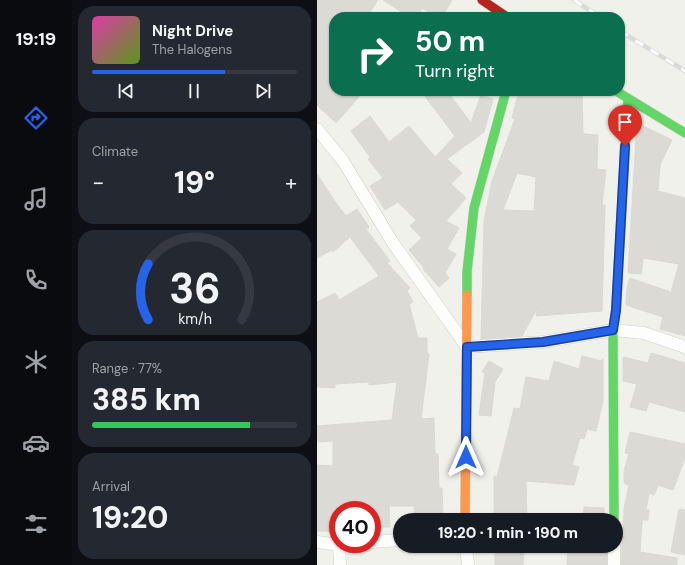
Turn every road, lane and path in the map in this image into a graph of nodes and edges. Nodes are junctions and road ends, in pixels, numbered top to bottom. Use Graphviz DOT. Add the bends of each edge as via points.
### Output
graph roads {
  1 [pos="482,0"];
  2 [pos="500,12"];
  3 [pos="505,96"];
  4 [pos="624,96"];
  5 [pos="628,99"];
  6 [pos="317,129"];
  7 [pos="685,133"];
  8 [pos="613,330"];
  9 [pos="467,347"];
  10 [pos="685,347"];
  11 [pos="465,513"];
  12 [pos="614,513"];
  13 [pos="393,540"];
  14 [pos="381,541"];
  15 [pos="317,542"];
  16 [pos="329,544"];
  17 [pos="339,553"];
  18 [pos="467,553"];
  19 [pos="614,553"];
  20 [pos="340,565"];
  21 [pos="468,565"];
  22 [pos="614,565"];
  1 -- 2 [label="street"];
  3 -- 9 [label="street" via="474,208 467,272"];
  4 -- 5 [label="street"];
  5 -- 7 [label="street"];
  5 -- 8 [label="street"];
  6 -- 9 [label="street" via="343,161 393,243"];
  8 -- 9 [label="street" via="543,342"];
  8 -- 10 [label="street" via="644,333"];
  8 -- 12 [label="street"];
  9 -- 11 [label="street"];
  13 -- 14 [label="street"];
  15 -- 16 [label="street"];
  17 -- 20 [label="street"];
  18 -- 21 [label="street"];
  19 -- 22 [label="street"];
}
